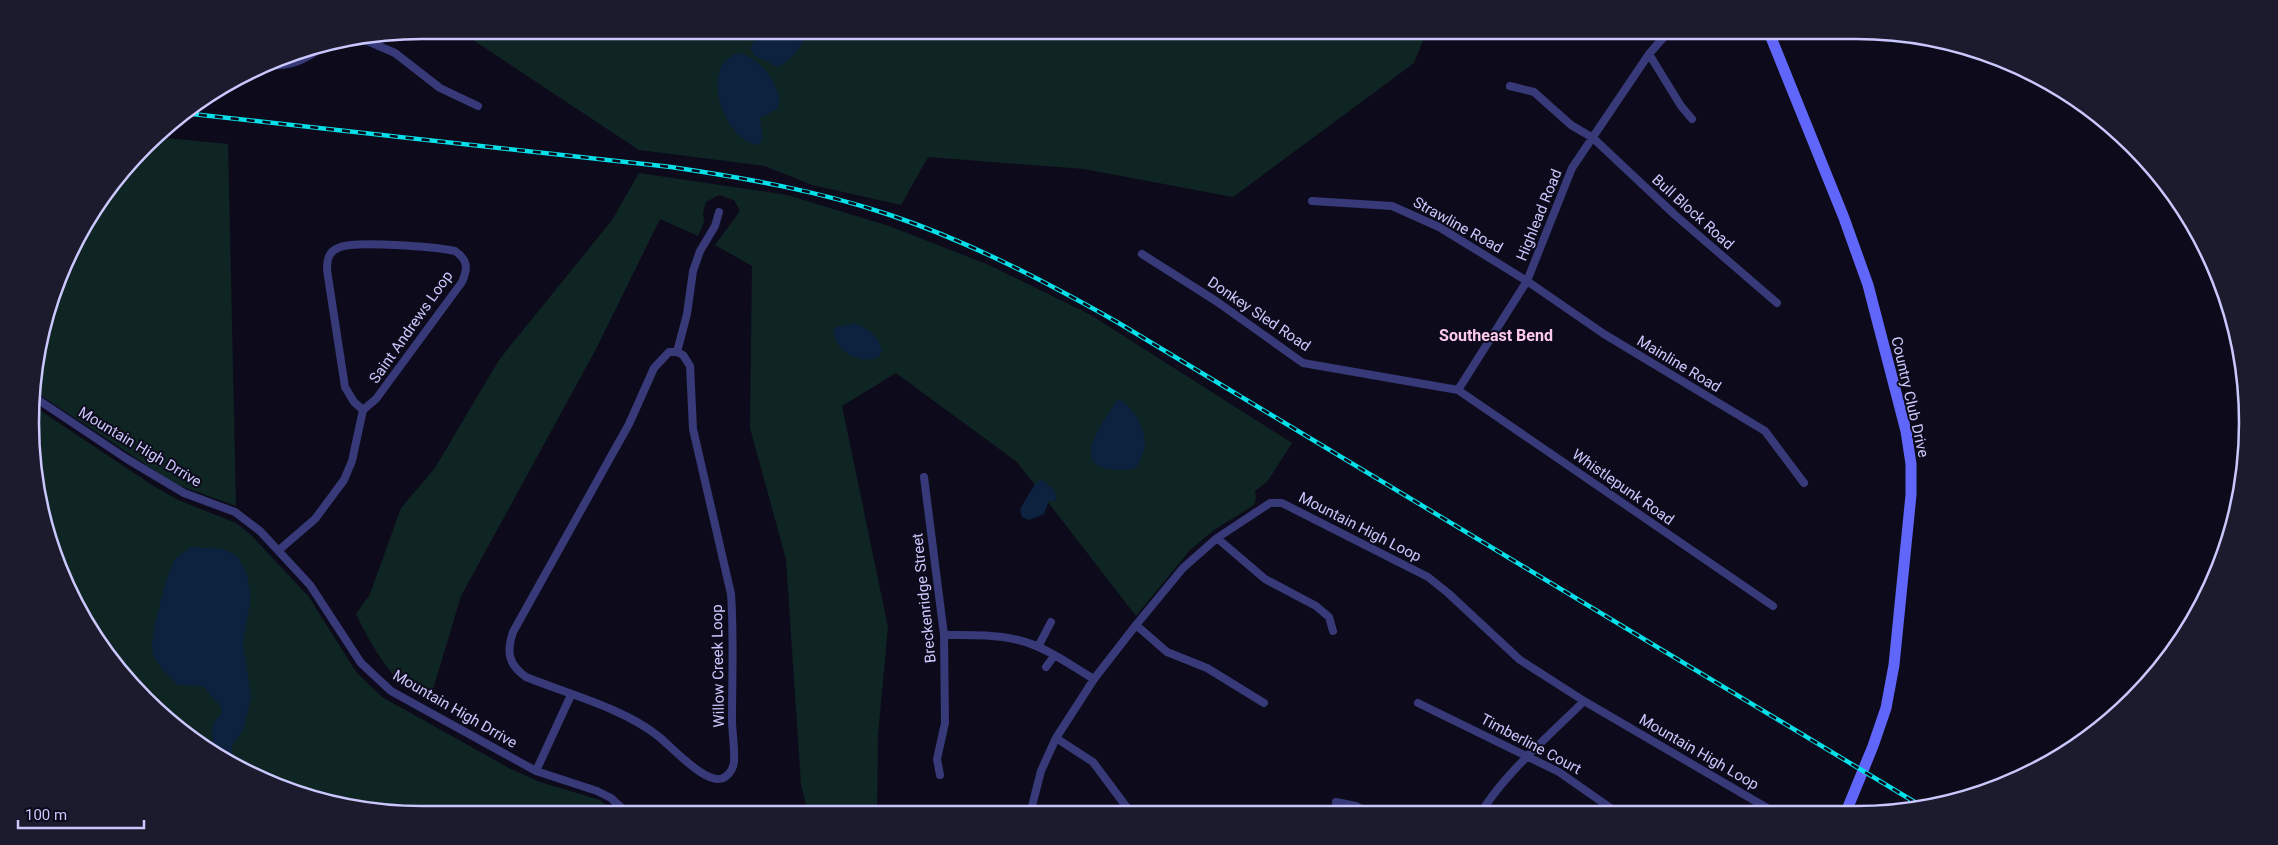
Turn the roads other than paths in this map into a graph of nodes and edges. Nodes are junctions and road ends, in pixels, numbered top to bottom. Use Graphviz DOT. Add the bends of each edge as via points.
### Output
graph roads {
  1 [pos="1662,39"];
  2 [pos="1772,39"];
  3 [pos="370,42"];
  4 [pos="1650,54"];
  5 [pos="310,56"];
  6 [pos="288,63"];
  7 [pos="1510,86"];
  8 [pos="478,106"];
  9 [pos="1692,119"];
  10 [pos="1593,138"];
  11 [pos="1312,201"];
  12 [pos="718,212"];
  13 [pos="1142,254"];
  14 [pos="1527,280"];
  15 [pos="1777,303"];
  16 [pos="676,352"];
  17 [pos="1458,390"];
  18 [pos="40,401"];
  19 [pos="363,410"];
  20 [pos="924,477"];
  21 [pos="1804,483"];
  22 [pos="1217,538"];
  23 [pos="279,550"];
  24 [pos="1772,606"];
  25 [pos="1051,622"];
  26 [pos="1136,625"];
  27 [pos="1333,631"];
  28 [pos="944,635"];
  29 [pos="1038,647"];
  30 [pos="1054,656"];
  31 [pos="1046,667"];
  32 [pos="1094,680"];
  33 [pos="571,695"];
  34 [pos="1584,701"];
  35 [pos="1264,703"];
  36 [pos="1418,703"];
  37 [pos="1056,738"];
  38 [pos="1529,757"];
  39 [pos="536,771"];
  40 [pos="940,774"];
  41 [pos="1336,802"];
  42 [pos="620,806"];
  43 [pos="1032,806"];
  44 [pos="1126,806"];
  45 [pos="1356,806"];
  46 [pos="1485,806"];
  47 [pos="1608,806"];
  48 [pos="1764,806"];
  49 [pos="1849,806"];
  1 -- 4 [label="street, Highlead Road"];
  2 -- 49 [label="street, Country Club Drive" via="1868,286 1906,431 1911,464 1911,496 1894,665 1886,708 1874,746"];
  3 -- 8 [label="street" via="395,53 440,88"];
  4 -- 9 [label="street"];
  4 -- 10 [label="street, Highlead Road"];
  5 -- 6 [label="street"];
  7 -- 10 [label="street, Bull Block Road" via="1534,92 1571,125"];
  10 -- 14 [label="street, Highlead Road" via="1572,168"];
  10 -- 15 [label="street, Bull Block Road" via="1674,215"];
  11 -- 14 [label="street, Strawline Road" via="1392,206 1439,227"];
  12 -- 16 [label="street" via="716,226 700,251 693,271 687,314"];
  13 -- 17 [label="street, Donkey Sled Road" via="1216,301 1303,363"];
  14 -- 17 [label="street, Highlead Road"];
  14 -- 21 [label="street, Mainline Road" via="1604,334 1766,432"];
  16 -- 33 [label="street, Willow Creek Loop" via="669,352 654,368 629,424 510,640 510,661 514,669"];
  16 -- 33 [label="street, Willow Creek Loop" via="683,355 690,366 692,429 731,594 734,762 731,771 720,780 708,778 636,721"];
  17 -- 24 [label="street, Whistlepunk Road"];
  18 -- 23 [label="street, Mountain High Drrive" via="184,493 235,512"];
  19 -- 19 [label="street, Saint Andrews Loop" via="376,399 462,282 466,264 464,257 455,251 346,245 328,257 327,270 345,387"];
  19 -- 23 [label="street" via="352,461 344,480 315,519"];
  20 -- 28 [label="street, Breckenridge Street"];
  22 -- 26 [label="street, Mountain High Loop" via="1182,568"];
  22 -- 27 [label="street" via="1265,579 1330,617"];
  22 -- 34 [label="street, Mountain High Loop" via="1270,503 1282,503 1428,577 1520,660"];
  23 -- 39 [label="street, Mountain High Drrive" via="310,585 372,676 420,708"];
  25 -- 29 [label="street"];
  26 -- 32 [label="street, Mountain High Loop"];
  26 -- 35 [label="street" via="1167,652 1207,668"];
  28 -- 29 [label="street" via="992,635"];
  28 -- 40 [label="street, Breckenridge Street" via="945,723 937,759"];
  29 -- 30 [label="street"];
  30 -- 31 [label="street"];
  30 -- 32 [label="street"];
  32 -- 37 [label="street, Mountain High Loop"];
  33 -- 39 [label="street"];
  34 -- 38 [label="street"];
  34 -- 48 [label="street, Mountain High Loop"];
  36 -- 38 [label="street, Timberline Court"];
  37 -- 43 [label="street, Mountain High Loop" via="1040,771"];
  37 -- 44 [label="street" via="1093,762"];
  38 -- 46 [label="street"];
  38 -- 47 [label="street, Timberline Court" via="1559,772"];
  39 -- 42 [label="street, Mountain High Drrive" via="597,791"];
  41 -- 45 [label="street"];
}
